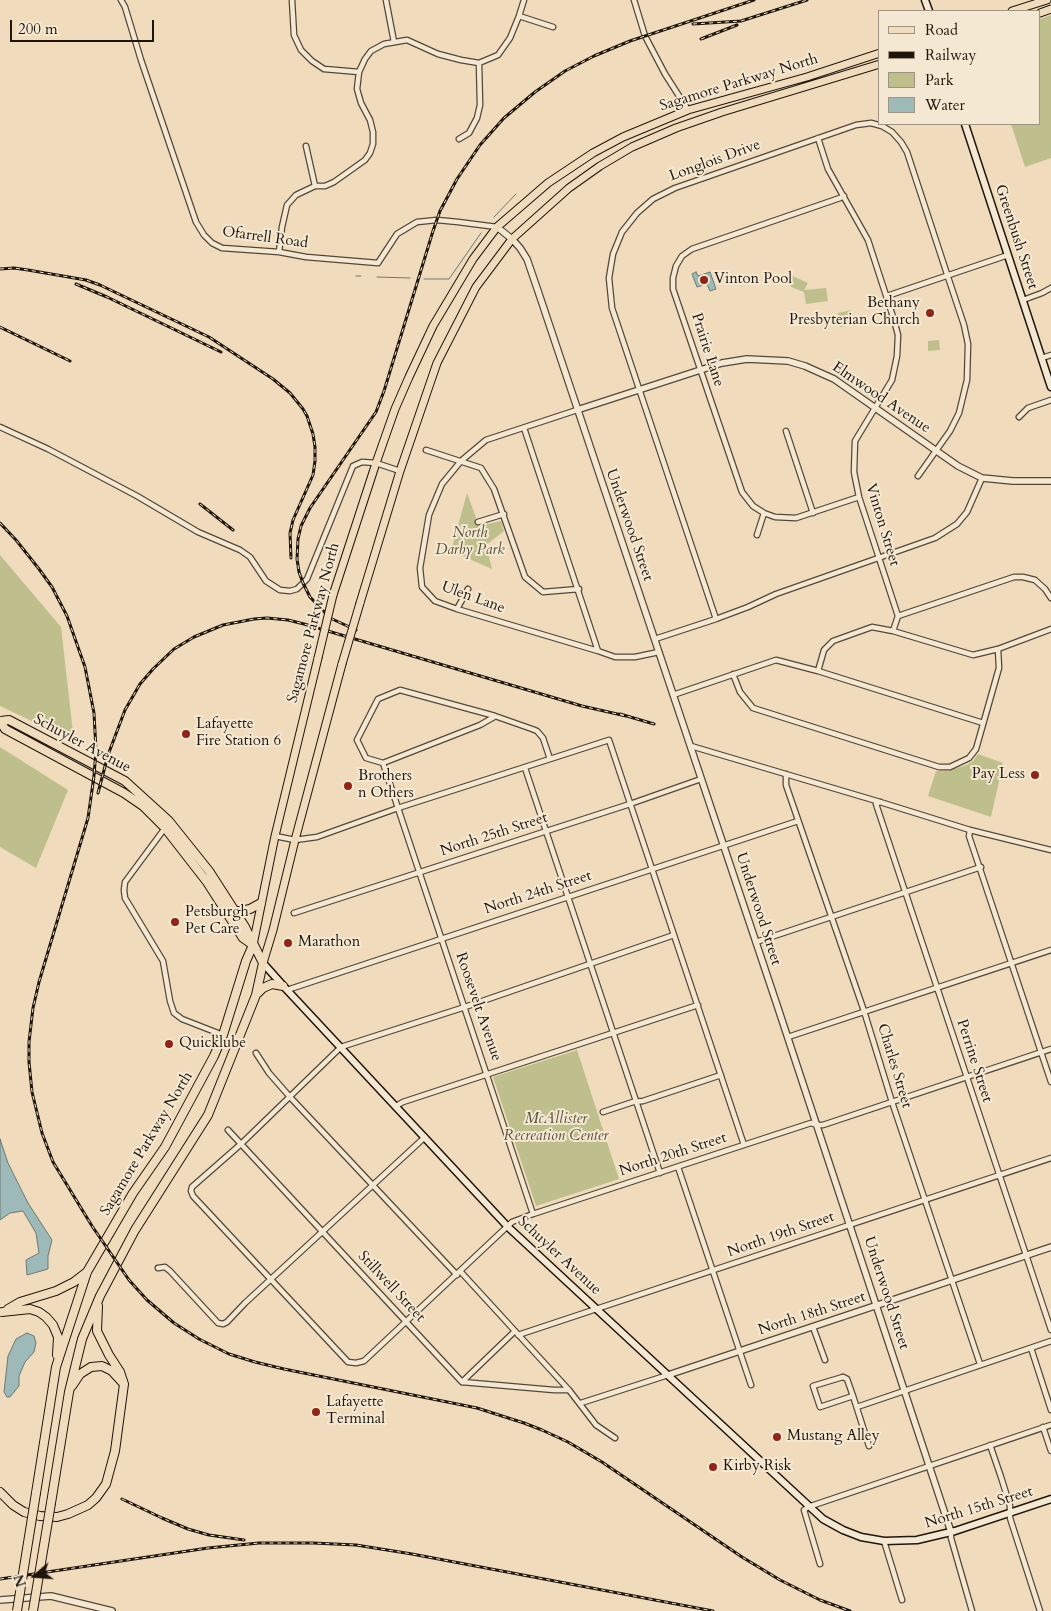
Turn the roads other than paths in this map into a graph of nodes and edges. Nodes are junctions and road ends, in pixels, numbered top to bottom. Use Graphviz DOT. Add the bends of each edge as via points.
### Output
graph roads {
  1 [pos="121,0"];
  2 [pos="292,0"];
  3 [pos="386,0"];
  4 [pos="524,0"];
  5 [pos="634,0"];
  6 [pos="1047,0"];
  7 [pos="1015,10"];
  8 [pos="519,16"];
  9 [pos="553,27"];
  10 [pos="394,42"];
  11 [pos="878,55"];
  12 [pos="479,63"];
  13 [pos="878,65"];
  14 [pos="359,72"];
  15 [pos="688,110"];
  16 [pos="878,125"];
  17 [pos="878,125"];
  18 [pos="966,125"];
  19 [pos="818,138"];
  20 [pos="459,139"];
  21 [pos="306,146"];
  22 [pos="315,186"];
  23 [pos="844,196"];
  24 [pos="497,227"];
  25 [pos="512,239"];
  26 [pos="279,252"];
  27 [pos="1008,255"];
  28 [pos="947,275"];
  29 [pos="1051,288"];
  30 [pos="887,296"];
  31 [pos="1023,300"];
  32 [pos="1051,355"];
  33 [pos="1042,358"];
  34 [pos="700,369"];
  35 [pos="1051,387"];
  36 [pos="640,390"];
  37 [pos="1051,400"];
  38 [pos="874,407"];
  39 [pos="577,410"];
  40 [pos="1019,417"];
  41 [pos="0,427"];
  42 [pos="524,428"];
  43 [pos="786,431"];
  44 [pos="426,450"];
  45 [pos="936,450"];
  46 [pos="461,461"];
  47 [pos="376,463"];
  48 [pos="400,471"];
  49 [pos="918,476"];
  50 [pos="982,478"];
  51 [pos="1051,481"];
  52 [pos="859,497"];
  53 [pos="764,513"];
  54 [pos="504,514"];
  55 [pos="813,514"];
  56 [pos="478,522"];
  57 [pos="757,535"];
  58 [pos="878,558"];
  59 [pos="468,589"];
  60 [pos="579,590"];
  61 [pos="1051,598"];
  62 [pos="457,609"];
  63 [pos="898,616"];
  64 [pos="716,619"];
  65 [pos="1051,629"];
  66 [pos="893,631"];
  67 [pos="655,639"];
  68 [pos="998,649"];
  69 [pos="598,651"];
  70 [pos="659,652"];
  71 [pos="818,671"];
  72 [pos="733,674"];
  73 [pos="673,695"];
  74 [pos="495,716"];
  75 [pos="983,722"];
  76 [pos="691,746"];
  77 [pos="550,759"];
  78 [pos="382,763"];
  79 [pos="524,768"];
  80 [pos="786,774"];
  81 [pos="701,779"];
  82 [pos="880,802"];
  83 [pos="630,804"];
  84 [pos="398,808"];
  85 [pos="798,821"];
  86 [pos="165,828"];
  87 [pos="970,830"];
  88 [pos="546,831"];
  89 [pos="275,836"];
  90 [pos="295,840"];
  91 [pos="724,845"];
  92 [pos="1051,850"];
  93 [pos="981,867"];
  94 [pos="652,868"];
  95 [pos="420,873"];
  96 [pos="905,892"];
  97 [pos="567,896"];
  98 [pos="261,903"];
  99 [pos="234,910"];
  100 [pos="294,913"];
  101 [pos="832,917"];
  102 [pos="674,935"];
  103 [pos="442,938"];
  104 [pos="756,942"];
  105 [pos="253,945"];
  106 [pos="1051,950"];
  107 [pos="1011,962"];
  108 [pos="263,963"];
  109 [pos="590,963"];
  110 [pos="936,987"];
  111 [pos="285,988"];
  112 [pos="256,995"];
  113 [pos="698,1005"];
  114 [pos="465,1007"];
  115 [pos="864,1011"];
  116 [pos="613,1033"];
  117 [pos="224,1035"];
  118 [pos="788,1037"];
  119 [pos="341,1047"];
  120 [pos="1051,1049"];
  121 [pos="1041,1052"];
  122 [pos="256,1053"];
  123 [pos="488,1075"];
  124 [pos="721,1075"];
  125 [pos="966,1077"];
  126 [pos="1051,1082"];
  127 [pos="290,1097"];
  128 [pos="637,1102"];
  129 [pos="892,1102"];
  130 [pos="396,1106"];
  131 [pos="603,1112"];
  132 [pos="817,1125"];
  133 [pos="228,1130"];
  134 [pos="424,1137"];
  135 [pos="241,1144"];
  136 [pos="744,1145"];
  137 [pos="1051,1158"];
  138 [pos="678,1167"];
  139 [pos="660,1173"];
  140 [pos="999,1176"];
  141 [pos="373,1186"];
  142 [pos="925,1201"];
  143 [pos="534,1214"];
  144 [pos="850,1225"];
  145 [pos="508,1227"];
  146 [pos="322,1232"];
  147 [pos="1051,1247"];
  148 [pos="1026,1257"];
  149 [pos="158,1268"];
  150 [pos="713,1271"];
  151 [pos="88,1272"];
  152 [pos="458,1273"];
  153 [pos="272,1280"];
  154 [pos="952,1281"];
  155 [pos="100,1296"];
  156 [pos="877,1306"];
  157 [pos="596,1309"];
  158 [pos="1,1313"];
  159 [pos="406,1322"];
  160 [pos="813,1327"];
  161 [pos="1051,1330"];
  162 [pos="517,1333"];
  163 [pos="1051,1341"];
  164 [pos="1031,1348"];
  165 [pos="740,1351"];
  166 [pos="825,1360"];
  167 [pos="980,1364"];
  168 [pos="56,1367"];
  169 [pos="668,1375"];
  170 [pos="462,1382"];
  171 [pos="124,1384"];
  172 [pos="751,1385"];
  173 [pos="569,1390"];
  174 [pos="904,1391"];
  175 [pos="69,1392"];
  176 [pos="853,1396"];
  177 [pos="581,1403"];
  178 [pos="857,1407"];
  179 [pos="1051,1410"];
  180 [pos="1051,1425"];
  181 [pos="1043,1427"];
  182 [pos="614,1438"];
  183 [pos="990,1445"];
  184 [pos="869,1446"];
  185 [pos="1051,1452"];
  186 [pos="929,1466"];
  187 [pos="0,1492"];
  188 [pos="1051,1499"];
  189 [pos="808,1507"];
  190 [pos="1010,1513"];
  191 [pos="951,1532"];
  192 [pos="884,1540"];
  193 [pos="820,1564"];
  194 [pos="0,1600"];
  195 [pos="902,1600"];
  196 [pos="17,1611"];
  197 [pos="33,1611"];
  198 [pos="112,1611"];
  199 [pos="972,1611"];
  200 [pos="1040,1611"];
  1 -- 26 [label="street, Ofarrell Road" via="196,222 204,235 222,248"];
  2 -- 14 [label="street" via="294,35 312,62 324,68"];
  3 -- 10 [label="street"];
  4 -- 8 [label="street"];
  5 -- 15 [label="street" via="645,36 664,74"];
  6 -- 7 [label="main road"];
  8 -- 9 [label="street"];
  8 -- 12 [label="street" via="510,38 498,55"];
  10 -- 12 [label="street" via="407,40 438,54"];
  10 -- 14 [label="street" via="371,51"];
  11 -- 15 [label="main road, Sagamore Parkway North"];
  12 -- 20 [label="street" via="480,105 477,118 468,133"];
  13 -- 25 [label="main road, Sagamore Parkway North" via="722,112 632,148 569,188"];
  14 -- 22 [label="street" via="357,89 373,132 370,153 334,182"];
  15 -- 24 [label="main road, Sagamore Parkway North" via="623,137 593,154 548,183"];
  16 -- 19 [label="street, Longlois Drive" via="856,125"];
  17 -- 28 [label="street, Longlois Drive" via="892,132 907,152"];
  18 -- 27 [label="main road, Greenbush Street"];
  19 -- 23 [label="street, Vinton Street" via="828,169"];
  19 -- 36 [label="street, Longlois Drive" via="674,188 653,199 622,232 608,278 612,308"];
  21 -- 22 [label="street"];
  22 -- 26 [label="street" via="296,195 287,205"];
  23 -- 30 [label="street, Vinton Street" via="865,233"];
  23 -- 34 [label="street, Prairie Lane" via="700,246 682,256 673,278 674,289"];
  24 -- 25 [label="street, Underwood Street"];
  24 -- 26 [label="street, Ofarrell Road" via="437,220 417,222 397,234 378,263"];
  24 -- 47 [label="main road, Sagamore Parkway North" via="473,259 433,326 395,409"];
  25 -- 39 [label="street, Underwood Street" via="527,259"];
  25 -- 48 [label="main road, Sagamore Parkway North" via="476,288 436,363"];
  27 -- 28 [label="street"];
  27 -- 31 [label="main road, Greenbush Street"];
  28 -- 30 [label="street"];
  28 -- 45 [label="street, Longlois Drive" via="964,325 968,372 959,413"];
  29 -- 31 [label="street"];
  30 -- 38 [label="street, Vinton Street" via="898,335 897,356 892,380"];
  31 -- 33 [label="main road, Greenbush Street"];
  32 -- 33 [label="street"];
  33 -- 35 [label="main road, Greenbush Street"];
  34 -- 36 [label="street, Elmwood Avenue"];
  34 -- 38 [label="street, Elmwood Avenue" via="746,359 788,361 834,378"];
  34 -- 53 [label="street, Prairie Lane" via="742,492 753,506"];
  36 -- 39 [label="street, Elmwood Avenue"];
  36 -- 64 [label="street, Longlois Drive"];
  37 -- 40 [label="street" via="1028,408"];
  38 -- 45 [label="street, Elmwood Avenue"];
  38 -- 52 [label="street, Vinton Street" via="855,441 854,472"];
  39 -- 42 [label="street, Ulen Lane"];
  39 -- 67 [label="street, Underwood Street"];
  41 -- 47 [label="street" via="48,449 198,532 240,550 250,557 262,577 280,590 290,591 307,579 353,466 362,462"];
  42 -- 46 [label="street, Ulen Lane" via="486,440"];
  42 -- 60 [label="street"];
  43 -- 55 [label="street"];
  44 -- 46 [label="street"];
  45 -- 49 [label="street, Longlois Drive"];
  45 -- 50 [label="street, Elmwood Avenue"];
  46 -- 54 [label="street" via="481,468"];
  46 -- 62 [label="street, Ulen Lane" via="442,484 429,514 420,568 422,587 435,601"];
  47 -- 48 [label="street"];
  47 -- 89 [label="main road, Sagamore Parkway North, bridge" via="333,595"];
  48 -- 90 [label="main road, Sagamore Parkway North, bridge" via="342,664"];
  50 -- 51 [label="street, Elmwood Avenue"];
  50 -- 58 [label="street" via="967,512 957,524 934,538"];
  52 -- 55 [label="street, Prairie Lane"];
  52 -- 58 [label="street, Vinton Street"];
  53 -- 55 [label="street, Prairie Lane" via="784,519"];
  53 -- 57 [label="street"];
  54 -- 56 [label="street"];
  54 -- 60 [label="street" via="525,577 544,592"];
  58 -- 63 [label="street, Vinton Street"];
  58 -- 64 [label="street"];
  59 -- 62 [label="street"];
  60 -- 69 [label="street"];
  61 -- 63 [label="street" via="1035,580 1014,578"];
  62 -- 69 [label="street, Ulen Lane"];
  63 -- 66 [label="street"];
  64 -- 67 [label="street"];
  65 -- 68 [label="street"];
  66 -- 68 [label="street" via="974,655"];
  66 -- 71 [label="street" via="872,627 833,641 824,650"];
  67 -- 70 [label="street, Underwood Street"];
  68 -- 75 [label="street" via="999,668"];
  69 -- 70 [label="street, Ulen Lane" via="615,657"];
  70 -- 73 [label="street, Underwood Street"];
  71 -- 72 [label="street" via="776,660"];
  71 -- 75 [label="street"];
  72 -- 73 [label="street"];
  72 -- 75 [label="street" via="740,692 753,708 939,767 960,764 969,758 976,750"];
  73 -- 76 [label="street, Underwood Street"];
  74 -- 77 [label="street" via="537,731"];
  74 -- 78 [label="street" via="480,726"];
  74 -- 78 [label="street" via="400,690 378,699 357,740 366,758"];
  76 -- 80 [label="street"];
  76 -- 81 [label="street, Underwood Street"];
  77 -- 79 [label="street"];
  77 -- 83 [label="street" via="609,740"];
  78 -- 84 [label="street, Roosevelt Avenue"];
  79 -- 84 [label="street"];
  79 -- 88 [label="street"];
  80 -- 82 [label="street"];
  80 -- 85 [label="street, Charles Street" via="786,785"];
  81 -- 83 [label="street, North 25th Street"];
  81 -- 91 [label="street, Underwood Street"];
  82 -- 87 [label="street"];
  82 -- 96 [label="street, Perrine Street" via="876,804"];
  83 -- 88 [label="street, North 25th Street"];
  83 -- 94 [label="street"];
  84 -- 90 [label="street" via="329,833"];
  84 -- 95 [label="street, Roosevelt Avenue"];
  85 -- 91 [label="street, North 24th Street"];
  85 -- 101 [label="street, Charles Street"];
  86 -- 99 [label="highway, Schuyler Avenue" via="124,793 5,729 0,721 10,720 125,781 169,821 209,870"];
  86 -- 105 [label="highway, Schuyler Avenue" via="207,882 243,938"];
  86 -- 117 [label="street" via="125,882 125,898 163,961 174,1013"];
  87 -- 92 [label="street"];
  87 -- 93 [label="street"];
  88 -- 95 [label="street, North 25th Street"];
  88 -- 97 [label="street"];
  89 -- 90 [label="street"];
  89 -- 98 [label="main road, Sagamore Parkway North"];
  90 -- 108 [label="main road, Sagamore Parkway North"];
  91 -- 94 [label="street, North 24th Street"];
  91 -- 104 [label="street, Underwood Street"];
  93 -- 96 [label="street"];
  93 -- 107 [label="street"];
  94 -- 97 [label="street, North 24th Street"];
  94 -- 102 [label="street"];
  95 -- 100 [label="street, North 25th Street"];
  95 -- 103 [label="street, Roosevelt Avenue"];
  96 -- 101 [label="street"];
  96 -- 110 [label="street, Perrine Street"];
  97 -- 103 [label="street, North 24th Street"];
  97 -- 109 [label="street"];
  98 -- 99 [label="highway"];
  98 -- 105 [label="main road, Sagamore Parkway North"];
  99 -- 105 [label="highway, Schuyler Avenue"];
  101 -- 104 [label="street"];
  101 -- 115 [label="street, Charles Street"];
  102 -- 109 [label="street"];
  102 -- 113 [label="street"];
  103 -- 111 [label="street, North 24th Street"];
  103 -- 114 [label="street, Roosevelt Avenue"];
  104 -- 118 [label="street, Underwood Street"];
  105 -- 108 [label="highway, Schuyler Avenue"];
  105 -- 117 [label="highway, Sagamore Parkway North"];
  106 -- 107 [label="street"];
  107 -- 110 [label="street"];
  107 -- 121 [label="street"];
  108 -- 111 [label="main road, Schuyler Avenue"];
  108 -- 112 [label="highway, Sagamore Parkway North"];
  109 -- 114 [label="street"];
  109 -- 116 [label="street"];
  110 -- 115 [label="street"];
  110 -- 125 [label="street, Perrine Street"];
  111 -- 112 [label="highway" via="272,984"];
  111 -- 119 [label="main road, Schuyler Avenue"];
  112 -- 155 [label="highway, Sagamore Parkway North" via="208,1115 135,1230"];
  113 -- 116 [label="street"];
  113 -- 124 [label="street"];
  114 -- 119 [label="street"];
  114 -- 123 [label="street, Roosevelt Avenue"];
  115 -- 118 [label="street"];
  115 -- 129 [label="street, Charles Street"];
  116 -- 123 [label="street"];
  116 -- 128 [label="street"];
  117 -- 151 [label="highway, Sagamore Parkway North" via="165,1147"];
  118 -- 132 [label="street, Underwood Street"];
  119 -- 127 [label="street"];
  119 -- 130 [label="main road, Schuyler Avenue"];
  120 -- 121 [label="street, North 20th Street"];
  121 -- 125 [label="street, North 20th Street"];
  121 -- 126 [label="street"];
  122 -- 127 [label="street"];
  123 -- 130 [label="street"];
  123 -- 143 [label="street, Roosevelt Avenue"];
  124 -- 128 [label="street"];
  124 -- 136 [label="street"];
  125 -- 129 [label="street, North 20th Street"];
  125 -- 140 [label="street, Perrine Street"];
  127 -- 135 [label="street"];
  127 -- 141 [label="street"];
  128 -- 131 [label="street"];
  128 -- 139 [label="street"];
  129 -- 132 [label="street, North 20th Street" via="823,1126"];
  129 -- 142 [label="street, Charles Street"];
  130 -- 134 [label="main road, Schuyler Avenue"];
  132 -- 136 [label="street, North 20th Street" via="811,1123"];
  132 -- 144 [label="street, Underwood Street"];
  133 -- 135 [label="street, Stillwell Street"];
  134 -- 141 [label="street"];
  134 -- 145 [label="main road, Schuyler Avenue"];
  135 -- 146 [label="street, Stillwell Street"];
  135 -- 153 [label="street" via="191,1191"];
  136 -- 138 [label="street, North 20th Street"];
  137 -- 140 [label="street, North 19th Street"];
  138 -- 139 [label="street, North 20th Street"];
  138 -- 150 [label="street"];
  139 -- 143 [label="street, North 20th Street"];
  140 -- 142 [label="street, North 19th Street"];
  140 -- 148 [label="street, Perrine Street"];
  141 -- 146 [label="street"];
  141 -- 152 [label="street"];
  142 -- 144 [label="street, North 19th Street"];
  142 -- 154 [label="street, Charles Street"];
  143 -- 145 [label="street, North 20th Street" via="512,1222"];
  144 -- 150 [label="street, North 19th Street"];
  144 -- 156 [label="street, Underwood Street"];
  145 -- 152 [label="street, North 20th Street"];
  145 -- 157 [label="main road, Schuyler Avenue"];
  146 -- 153 [label="street"];
  146 -- 159 [label="street, Stillwell Street"];
  147 -- 148 [label="street, North 18th Street"];
  148 -- 154 [label="street, North 18th Street"];
  148 -- 161 [label="street, Perrine Street"];
  149 -- 153 [label="street" via="165,1267 170,1271 218,1323 223,1324"];
  150 -- 157 [label="street, North 19th Street"];
  150 -- 165 [label="street"];
  151 -- 158 [label="highway" via="56,1291 20,1302"];
  151 -- 168 [label="highway, Sagamore Parkway North"];
  152 -- 159 [label="street, North 20th Street"];
  152 -- 162 [label="street"];
  153 -- 159 [label="street, North 20th Street" via="348,1362 364,1361"];
  154 -- 156 [label="street, North 18th Street"];
  154 -- 167 [label="street, Charles Street"];
  155 -- 171 [label="highway" via="97,1331"];
  155 -- 175 [label="highway, Sagamore Parkway North" via="82,1339"];
  156 -- 160 [label="street, North 18th Street"];
  156 -- 174 [label="street, Underwood Street"];
  157 -- 162 [label="street, North 19th Street"];
  157 -- 169 [label="main road, Schuyler Avenue"];
  158 -- 168 [label="highway" via="30,1309 46,1316 58,1336"];
  159 -- 170 [label="street, Stillwell Street"];
  160 -- 165 [label="street, North 18th Street"];
  160 -- 166 [label="street"];
  162 -- 170 [label="street, North 19th Street"];
  162 -- 173 [label="street"];
  163 -- 164 [label="street"];
  164 -- 167 [label="street"];
  164 -- 179 [label="street"];
  165 -- 169 [label="street, North 18th Street"];
  165 -- 172 [label="street"];
  167 -- 174 [label="street"];
  168 -- 196 [label="highway, Sagamore Parkway North, bridge"];
  169 -- 177 [label="street, North 18th Street"];
  169 -- 189 [label="main road, Schuyler Avenue"];
  170 -- 173 [label="street"];
  171 -- 175 [label="highway" via="112,1371 97,1366 80,1374"];
  171 -- 187 [label="highway" via="115,1451 106,1484 88,1505 57,1517 40,1516 24,1512"];
  173 -- 177 [label="street"];
  174 -- 178 [label="street"];
  174 -- 186 [label="street, Underwood Street"];
  175 -- 197 [label="highway, Sagamore Parkway North, bridge"];
  176 -- 176 [label="street" via="847,1379 842,1377 813,1386 820,1407"];
  176 -- 178 [label="street"];
  177 -- 182 [label="street" via="596,1425"];
  178 -- 184 [label="street"];
  180 -- 181 [label="street"];
  181 -- 183 [label="street"];
  181 -- 185 [label="street"];
  183 -- 186 [label="street"];
  183 -- 190 [label="street"];
  186 -- 189 [label="street"];
  186 -- 191 [label="street, Underwood Street"];
  188 -- 190 [label="main road, North 15th Street"];
  189 -- 192 [label="main road, Schuyler Avenue" via="843,1530 861,1537"];
  189 -- 193 [label="street" via="804,1510"];
  190 -- 191 [label="main road, North 15th Street"];
  190 -- 200 [label="street"];
  191 -- 192 [label="main road, North 15th Street" via="917,1540"];
  191 -- 199 [label="street, Underwood Street"];
  192 -- 195 [label="street"];
  194 -- 198 [label="street" via="51,1596"];
}
